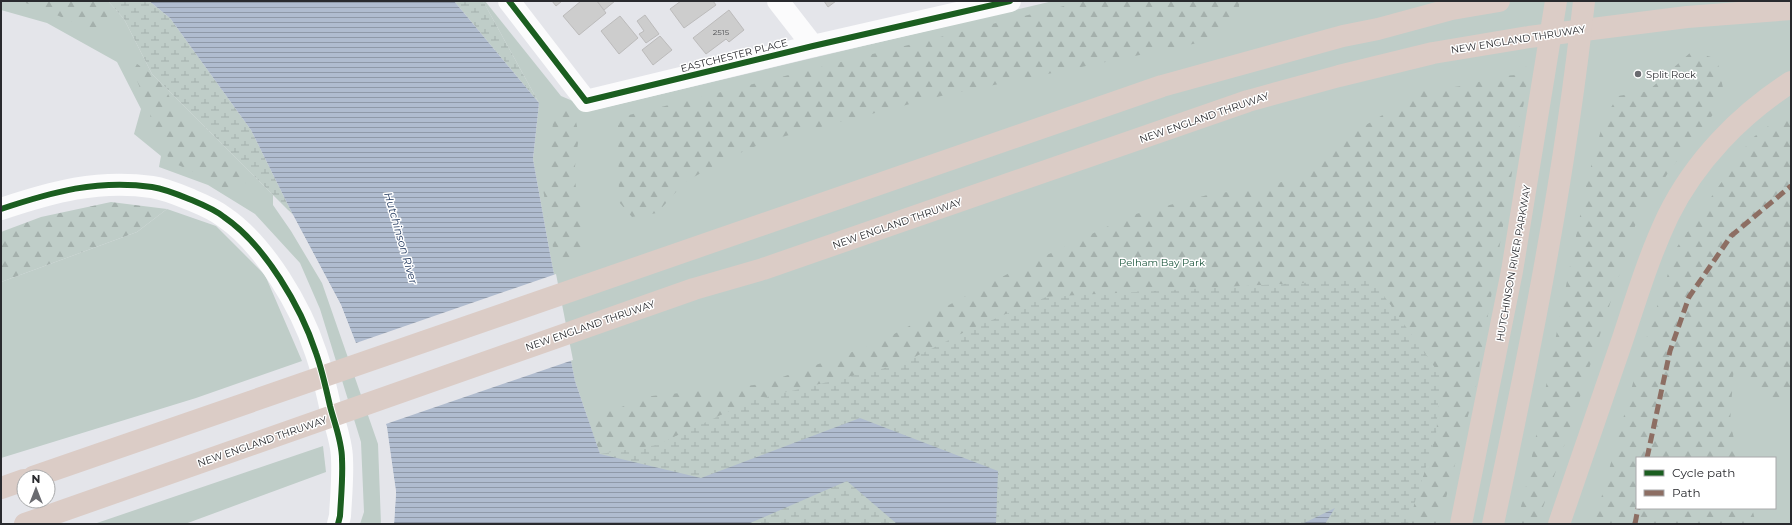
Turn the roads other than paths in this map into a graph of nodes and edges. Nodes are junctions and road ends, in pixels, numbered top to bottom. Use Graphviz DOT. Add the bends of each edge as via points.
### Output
graph roads {
  1 [pos="509,1"];
  2 [pos="778,1"];
  3 [pos="1010,1"];
  4 [pos="1424,1"];
  5 [pos="1499,1"];
  6 [pos="1550,1"];
  7 [pos="1556,1"];
  8 [pos="1584,1"];
  9 [pos="1452,9"];
  10 [pos="1791,9"];
  11 [pos="1552,26"];
  12 [pos="814,46"];
  13 [pos="1791,82"];
  14 [pos="1,209"];
  15 [pos="56,469"];
  16 [pos="16,483"];
  17 [pos="1,488"];
  18 [pos="25,524"];
  19 [pos="338,524"];
  20 [pos="1461,524"];
  21 [pos="1493,524"];
  22 [pos="1559,524"];
  1 -- 12 [label="street, EASTCHESTER PLACE" via="586,101"];
  2 -- 12 [label="street"];
  3 -- 12 [label="street, EASTCHESTER PLACE"];
  4 -- 9 [label="highway"];
  5 -- 9 [label="highway"];
  6 -- 11 [label="highway"];
  7 -- 11 [label="highway, HUTCHINSON RIVER PARKWAY"];
  8 -- 21 [label="highway" via="1560,175 1529,349"];
  9 -- 15 [label="highway" via="1283,51 1162,86"];
  10 -- 18 [label="highway, NEW ENGLAND THRUWAY" via="1687,16 1501,41 1403,60 1248,101 763,269 694,289"];
  11 -- 20 [label="highway, HUTCHINSON RIVER PARKWAY" via="1512,271"];
  13 -- 22 [label="highway" via="1762,102 1725,136 1702,163 1676,202 1647,269"];
  14 -- 19 [label="street" via="69,188 120,184 174,193 218,213 242,232 260,249 284,286 306,327 316,353 342,457"];
  16 -- 17 [label="highway"];
}
